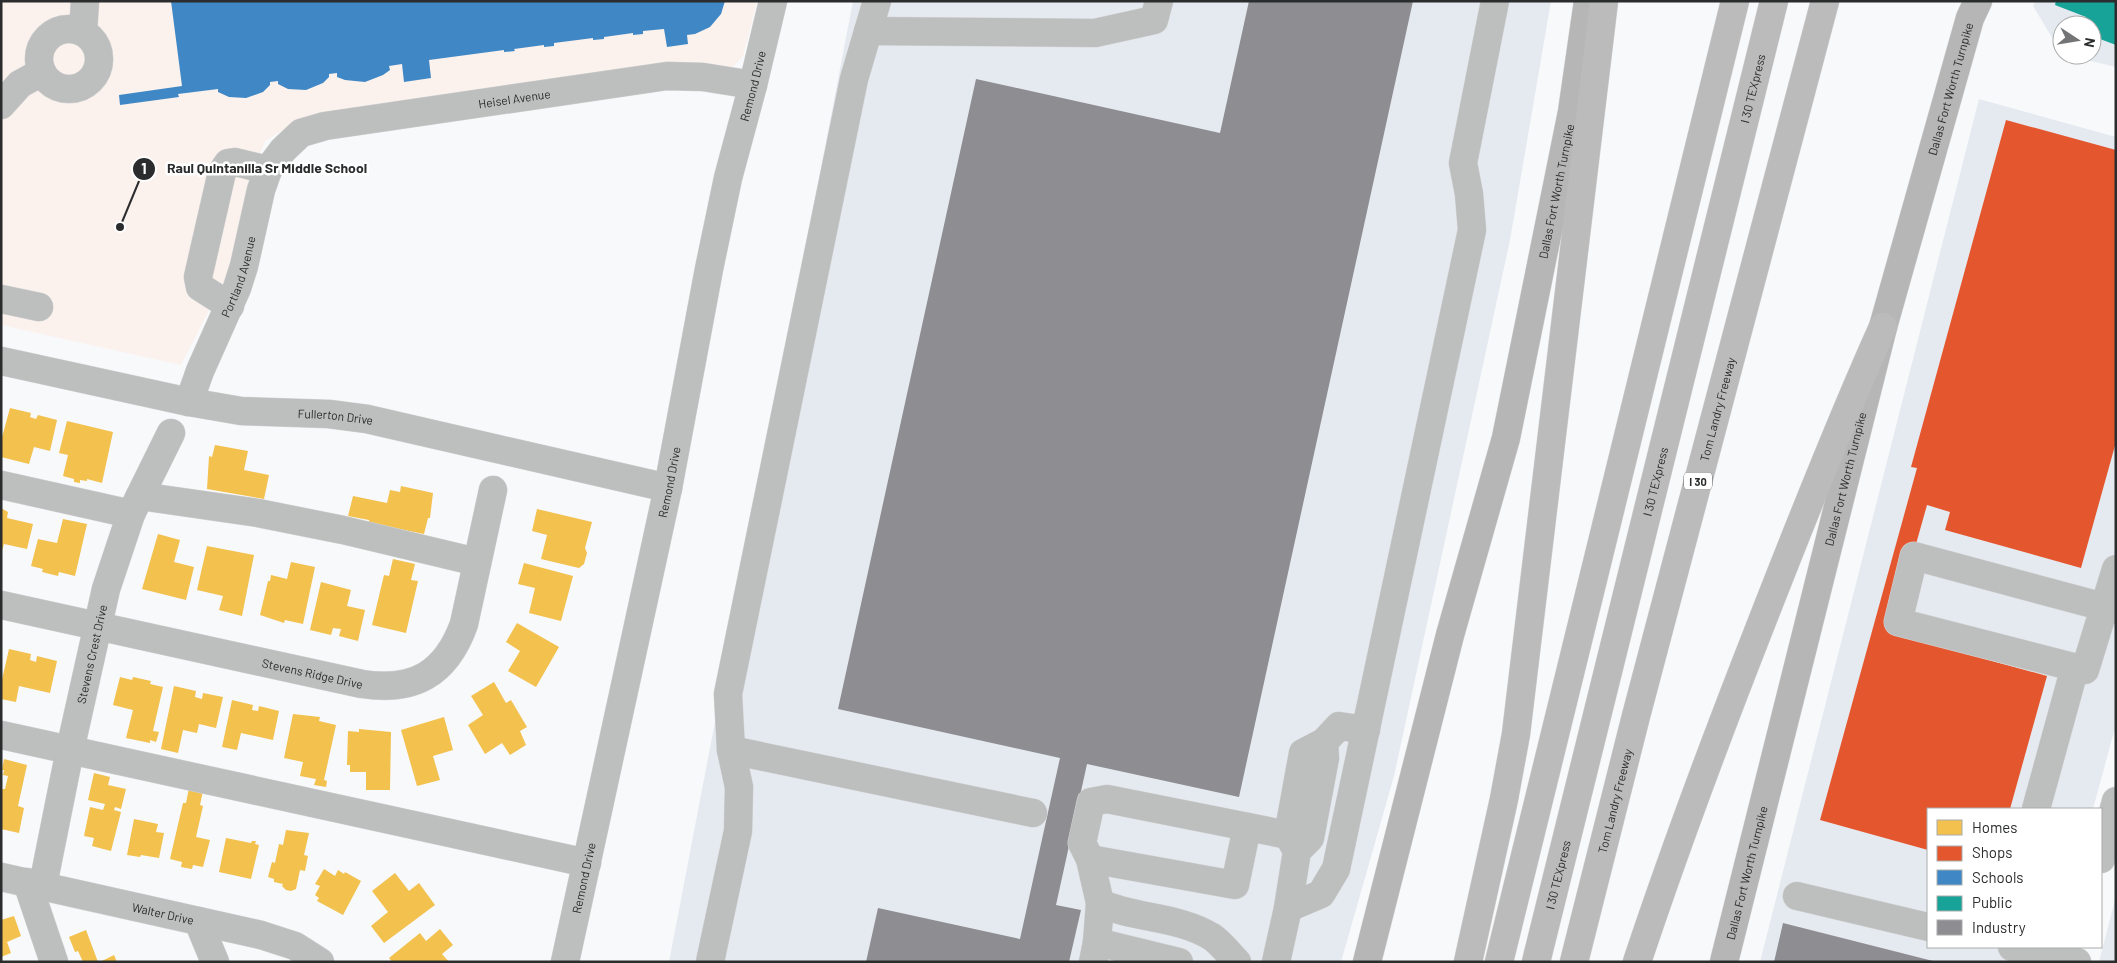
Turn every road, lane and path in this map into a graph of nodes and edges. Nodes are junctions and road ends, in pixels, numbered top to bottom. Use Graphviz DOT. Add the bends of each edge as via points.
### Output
graph roads {
  1 [pos="85,1"];
  2 [pos="773,1"];
  3 [pos="877,1"];
  4 [pos="1159,1"];
  5 [pos="1495,1"];
  6 [pos="1588,1"];
  7 [pos="1604,1"];
  8 [pos="1735,1"];
  9 [pos="1774,1"];
  10 [pos="1824,1"];
  11 [pos="1978,1"];
  12 [pos="868,31"];
  13 [pos="83,32"];
  14 [pos="42,72"];
  15 [pos="753,85"];
  16 [pos="1,105"];
  17 [pos="275,160"];
  18 [pos="1,299"];
  19 [pos="230,306"];
  20 [pos="39,307"];
  21 [pos="1883,327"];
  22 [pos="1,361"];
  23 [pos="189,402"];
  24 [pos="171,432"];
  25 [pos="1,485"];
  26 [pos="668,488"];
  27 [pos="493,490"];
  28 [pos="136,505"];
  29 [pos="477,562"];
  30 [pos="2116,569"];
  31 [pos="1,605"];
  32 [pos="2110,608"];
  33 [pos="98,626"];
  34 [pos="2075,667"];
  35 [pos="1366,730"];
  36 [pos="1,735"];
  37 [pos="70,750"];
  38 [pos="731,750"];
  39 [pos="2115,807"];
  40 [pos="2036,808"];
  41 [pos="1033,813"];
  42 [pos="1247,827"];
  43 [pos="1292,843"];
  44 [pos="2102,855"];
  45 [pos="1090,858"];
  46 [pos="587,863"];
  47 [pos="24,882"];
  48 [pos="1797,896"];
  49 [pos="1100,903"];
  50 [pos="1298,904"];
  51 [pos="198,921"];
  52 [pos="1379,921"];
  53 [pos="1927,927"];
  54 [pos="2017,948"];
  55 [pos="2084,948"];
  56 [pos="1095,952"];
  57 [pos="2069,958"];
  58 [pos="54,962"];
  59 [pos="215,962"];
  60 [pos="320,962"];
  61 [pos="565,962"];
  62 [pos="710,962"];
  63 [pos="1179,962"];
  64 [pos="1237,962"];
  65 [pos="1276,962"];
  66 [pos="1367,962"];
  67 [pos="1374,962"];
  68 [pos="1468,962"];
  69 [pos="1499,962"];
  70 [pos="1536,962"];
  71 [pos="1574,962"];
  72 [pos="1637,962"];
  73 [pos="1724,962"];
  1 -- 13 [label="street"];
  2 -- 15 [label="street, Remond Drive"];
  3 -- 12 [label="street"];
  4 -- 12 [label="street" via="1154,20 1095,33"];
  5 -- 35 [label="street" via="1463,163 1472,230"];
  6 -- 52 [label="main road, Dallas Fort Worth Turnpike" via="1572,112 1506,438 1450,635"];
  7 -- 68 [label="highway" via="1517,725"];
  8 -- 69 [label="highway"];
  9 -- 70 [label="highway, I 30 TEXpress"];
  10 -- 71 [label="highway, Tom Landry Freeway / I 30"];
  11 -- 21 [label="main road, Dallas Fort Worth Turnpike" via="1970,18"];
  12 -- 38 [label="street" via="854,79 728,694"];
  13 -- 14 [label="street" via="65,29 49,38 40,54"];
  13 -- 14 [label="street" via="96,45 99,54 99,64 91,81 83,86 64,89 47,80"];
  14 -- 16 [label="street" via="20,84"];
  15 -- 17 [label="street, Heisel Avenue" via="703,77 667,76 325,126 301,134"];
  15 -- 26 [label="street, Remond Drive" via="728,178"];
  17 -- 19 [label="street, Portland Avenue" via="261,190 244,266"];
  17 -- 19 [label="street" via="228,163 222,172 198,276 200,287"];
  18 -- 20 [label="street"];
  19 -- 23 [label="street, Portland Avenue"];
  21 -- 72 [label="highway" via="1841,421 1713,747"];
  21 -- 73 [label="main road, Dallas Fort Worth Turnpike"];
  22 -- 23 [label="street, Fullerton Drive"];
  23 -- 26 [label="street, Fullerton Drive" via="241,411 329,414 367,419"];
  24 -- 28 [label="street, Stevens Crest Drive"];
  25 -- 28 [label="street"];
  26 -- 46 [label="street, Remond Drive"];
  27 -- 29 [label="street, Stevens Ridge Drive"];
  28 -- 29 [label="street" via="258,513"];
  28 -- 33 [label="street, Stevens Crest Drive" via="106,589"];
  29 -- 33 [label="street, Stevens Ridge Drive" via="464,624 449,655 420,680 400,686 383,688 362,684"];
  30 -- 32 [label="street"];
  31 -- 33 [label="street, Stevens Ridge Drive"];
  32 -- 34 [label="street" via="2085,670"];
  32 -- 34 [label="street" via="1914,556 1898,622"];
  33 -- 37 [label="street, Stevens Crest Drive"];
  34 -- 40 [label="street"];
  35 -- 43 [label="street" via="1339,726 1324,742 1325,758 1310,838"];
  35 -- 50 [label="street" via="1336,869 1321,894"];
  36 -- 37 [label="street"];
  37 -- 46 [label="street"];
  37 -- 47 [label="street, Stevens Crest Drive"];
  38 -- 41 [label="street"];
  38 -- 62 [label="street" via="739,787 738,831"];
  39 -- 44 [label="street"];
  42 -- 43 [label="street"];
  42 -- 45 [label="street" via="1235,885"];
  42 -- 45 [label="street" via="1107,799 1091,802 1082,843"];
  43 -- 50 [label="street"];
  45 -- 49 [label="street"];
  46 -- 61 [label="street, Remond Drive"];
  47 -- 51 [label="street, Walter Drive"];
  47 -- 58 [label="street"];
  48 -- 53 [label="street"];
  49 -- 56 [label="street"];
  49 -- 64 [label="street" via="1197,930 1213,938"];
  50 -- 65 [label="street"];
  51 -- 59 [label="street"];
  51 -- 60 [label="street, Walter Drive" via="287,943"];
  52 -- 66 [label="main road, Dallas Fort Worth Turnpike"];
  52 -- 67 [label="main road"];
  54 -- 57 [label="street"];
  55 -- 57 [label="street"];
  56 -- 63 [label="street"];
}
